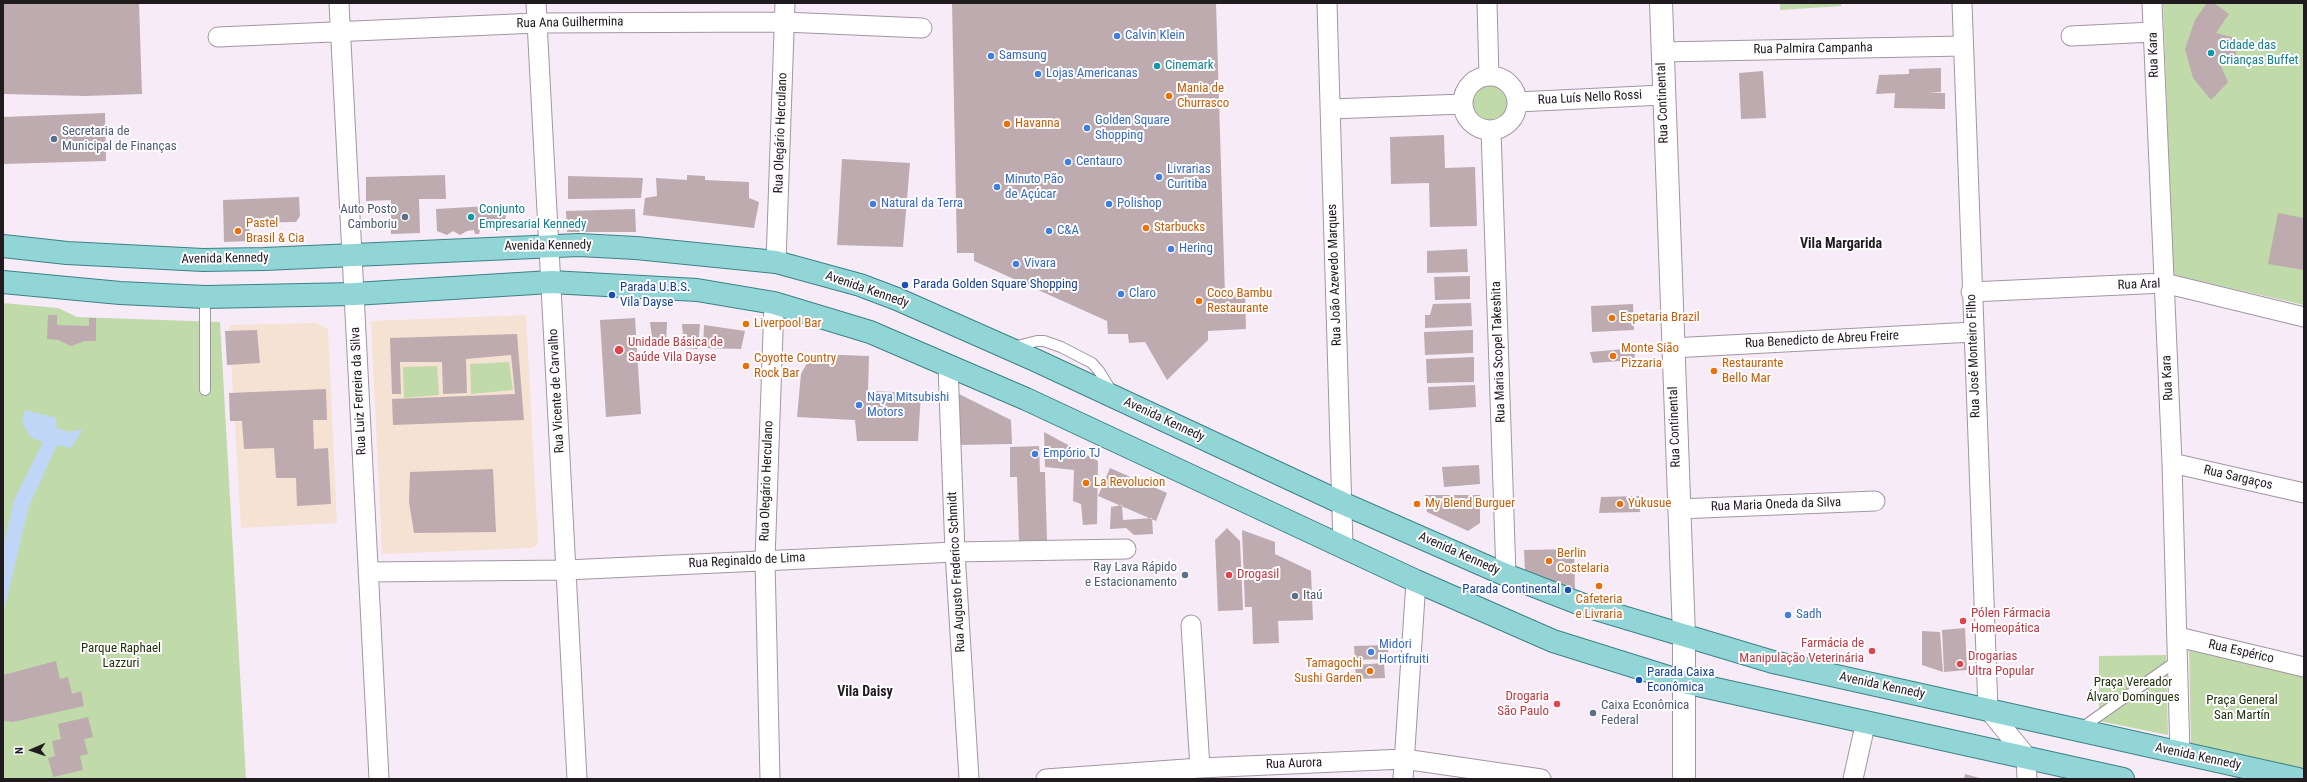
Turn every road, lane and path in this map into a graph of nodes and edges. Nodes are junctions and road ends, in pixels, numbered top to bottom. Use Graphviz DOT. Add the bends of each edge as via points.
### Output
graph roads {
  1 [pos="339,3"];
  2 [pos="536,3"];
  3 [pos="785,3"];
  4 [pos="1327,3"];
  5 [pos="1487,3"];
  6 [pos="1660,3"];
  7 [pos="1962,3"];
  8 [pos="2152,3"];
  9 [pos="784,22"];
  10 [pos="537,23"];
  11 [pos="922,28"];
  12 [pos="340,31"];
  13 [pos="2153,32"];
  14 [pos="2071,36"];
  15 [pos="218,37"];
  16 [pos="1963,46"];
  17 [pos="1662,52"];
  18 [pos="1489,76"];
  19 [pos="1663,95"];
  20 [pos="1517,102"];
  21 [pos="1463,104"];
  22 [pos="1330,109"];
  23 [pos="1491,130"];
  24 [pos="549,245"];
  25 [pos="3,246"];
  26 [pos="351,254"];
  27 [pos="776,262"];
  28 [pos="3,282"];
  29 [pos="551,282"];
  30 [pos="2164,283"];
  31 [pos="1971,292"];
  32 [pos="354,294"];
  33 [pos="205,298"];
  34 [pos="774,303"];
  35 [pos="2304,317"];
  36 [pos="1973,332"];
  37 [pos="1672,348"];
  38 [pos="948,366"];
  39 [pos="204,390"];
  40 [pos="2172,463"];
  41 [pos="2304,493"];
  42 [pos="1874,501"];
  43 [pos="1342,503"];
  44 [pos="1678,509"];
  45 [pos="1343,546"];
  46 [pos="1126,550"];
  47 [pos="955,552"];
  48 [pos="765,560"];
  49 [pos="566,570"];
  50 [pos="368,572"];
  51 [pos="1506,575"];
  52 [pos="1416,581"];
  53 [pos="1191,625"];
  54 [pos="1684,636"];
  55 [pos="2178,637"];
  56 [pos="2178,660"];
  57 [pos="2304,666"];
  58 [pos="1684,682"];
  59 [pos="1988,709"];
  60 [pos="1866,721"];
  61 [pos="2078,730"];
  62 [pos="2180,754"];
  63 [pos="2026,756"];
  64 [pos="1404,759"];
  65 [pos="1200,768"];
  66 [pos="1181,774"];
  67 [pos="379,779"];
  68 [pos="577,779"];
  69 [pos="770,779"];
  70 [pos="969,779"];
  71 [pos="1046,779"];
  72 [pos="1403,779"];
  73 [pos="1542,779"];
  74 [pos="1684,779"];
  75 [pos="1853,779"];
  76 [pos="2027,779"];
  77 [pos="2123,779"];
  78 [pos="2298,779"];
  1 -- 12 [label="street, Rua Luiz Ferreira da Silva"];
  2 -- 10 [label="street, Rua Vicente de Carvalho"];
  3 -- 9 [label="street, Rua Olegário Herculano"];
  4 -- 22 [label="street, Rua João Azevedo Marques"];
  5 -- 18 [label="street"];
  6 -- 17 [label="street, Rua Continental"];
  7 -- 16 [label="street, Rua José Monteiro Filho"];
  8 -- 13 [label="street, Rua Kara"];
  9 -- 10 [label="street, Rua Ana Guilhermina"];
  9 -- 11 [label="street, Rua Ana Guilhermina"];
  9 -- 27 [label="street, Rua Olegário Herculano"];
  10 -- 12 [label="street, Rua Ana Guilhermina"];
  10 -- 24 [label="street, Rua Vicente de Carvalho"];
  12 -- 15 [label="street, Rua Ana Guilhermina"];
  12 -- 26 [label="street, Rua Luiz Ferreira da Silva"];
  13 -- 14 [label="street"];
  13 -- 30 [label="street, Rua Kara"];
  16 -- 17 [label="street, Rua Palmira Campanha"];
  16 -- 31 [label="street, Rua José Monteiro Filho"];
  17 -- 19 [label="street, Rua Continental"];
  18 -- 20 [label="street" via="1508,83 1515,93"];
  18 -- 21 [label="street" via="1477,79 1467,88"];
  19 -- 20 [label="street, Rua Luís Nello Rossi"];
  19 -- 37 [label="street, Rua Continental"];
  20 -- 23 [label="street" via="1516,110 1507,124"];
  21 -- 22 [label="street"];
  21 -- 23 [label="street" via="1465,112 1475,125"];
  22 -- 43 [label="street, Rua João Azevedo Marques"];
  23 -- 51 [label="street, Rua Maria Scopel Takeshita"];
  24 -- 26 [label="main road, Avenida Kennedy"];
  24 -- 27 [label="main road, Avenida Kennedy" via="636,248"];
  24 -- 29 [label="street, Rua Vicente de Carvalho"];
  25 -- 26 [label="main road, Avenida Kennedy" via="166,259 264,259"];
  26 -- 32 [label="street, Rua Luiz Ferreira da Silva"];
  27 -- 43 [label="main road, Avenida Kennedy" via="860,285 897,299"];
  28 -- 33 [label="main road"];
  29 -- 32 [label="main road"];
  29 -- 34 [label="main road" via="697,290"];
  29 -- 49 [label="street, Rua Vicente de Carvalho"];
  30 -- 31 [label="street, Rua Aral"];
  30 -- 35 [label="street, Rua Aral"];
  30 -- 40 [label="street, Rua Kara"];
  31 -- 36 [label="street, Rua José Monteiro Filho"];
  32 -- 33 [label="main road"];
  32 -- 50 [label="street, Rua Luiz Ferreira da Silva"];
  33 -- 39 [label="lane"];
  34 -- 38 [label="main road" via="870,332"];
  34 -- 48 [label="street, Rua Olegário Herculano"];
  36 -- 37 [label="street, Rua Benedicto de Abreu Freire"];
  36 -- 59 [label="street, Rua José Monteiro Filho"];
  37 -- 44 [label="street, Rua Continental"];
  38 -- 45 [label="main road" via="1092,429"];
  38 -- 47 [label="street, Rua Augusto Frederico Schmidt"];
  40 -- 41 [label="street, Rua Sargaços"];
  40 -- 55 [label="street, Rua Kara"];
  42 -- 44 [label="street, Rua Maria Oneda da Silva"];
  43 -- 45 [label="street, Rua João Azevedo Marques"];
  43 -- 51 [label="main road, Avenida Kennedy"];
  44 -- 54 [label="street, Rua Continental"];
  45 -- 52 [label="main road"];
  46 -- 47 [label="street, Rua Reginaldo de Lima"];
  47 -- 48 [label="street, Rua Reginaldo de Lima"];
  47 -- 70 [label="street, Rua Augusto Frederico Schmidt"];
  48 -- 49 [label="street, Rua Reginaldo de Lima"];
  48 -- 69 [label="street, Rua Olegário Herculano"];
  49 -- 50 [label="street, Rua Reginaldo de Lima"];
  49 -- 68 [label="street, Rua Vicente de Carvalho"];
  50 -- 67 [label="street, Rua Luiz Ferreira da Silva"];
  51 -- 54 [label="main road, Avenida Kennedy" via="1586,606"];
  52 -- 58 [label="main road" via="1553,641"];
  52 -- 64 [label="street"];
  53 -- 65 [label="street"];
  54 -- 58 [label="street, Rua Continental"];
  54 -- 59 [label="main road, Avenida Kennedy" via="1773,662"];
  55 -- 56 [label="street, Rua Kara"];
  55 -- 57 [label="street, Rua Espérico"];
  56 -- 61 [label="lane"];
  56 -- 62 [label="street, Rua Kara"];
  58 -- 60 [label="main road"];
  58 -- 74 [label="street, Rua Continental"];
  59 -- 61 [label="main road, Avenida Kennedy"];
  59 -- 63 [label="street"];
  60 -- 63 [label="main road"];
  60 -- 75 [label="street"];
  61 -- 62 [label="main road, Avenida Kennedy"];
  62 -- 78 [label="main road, Avenida Kennedy"];
  63 -- 76 [label="street"];
  63 -- 77 [label="main road"];
  64 -- 65 [label="street, Rua Aurora"];
  64 -- 72 [label="street"];
  64 -- 73 [label="street, Rua Aurora"];
  65 -- 66 [label="street, Rua Aurora"];
  66 -- 71 [label="street, Rua Aurora"];
}
